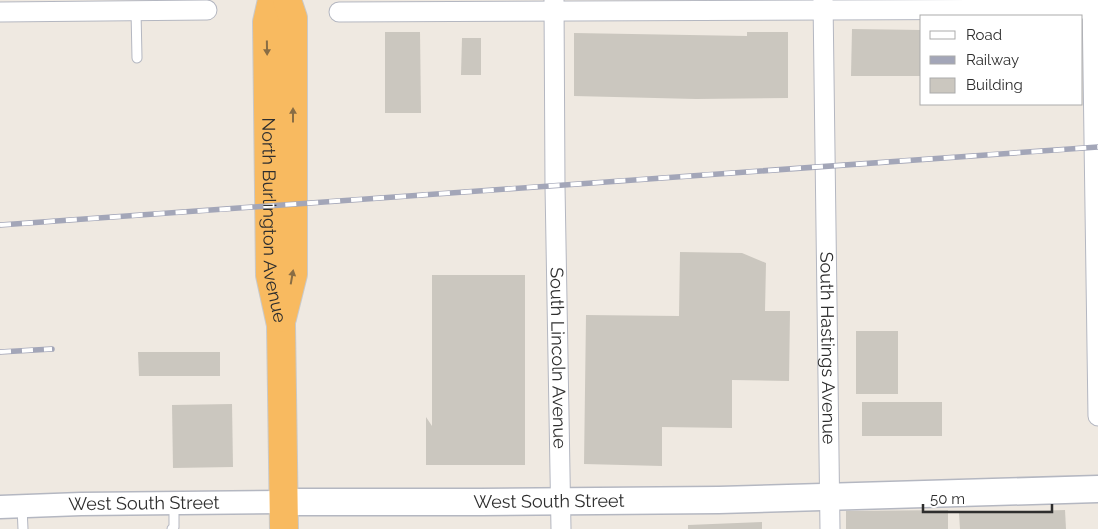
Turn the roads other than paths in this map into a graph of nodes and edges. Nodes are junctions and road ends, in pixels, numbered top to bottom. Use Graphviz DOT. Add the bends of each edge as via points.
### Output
graph roads {
  1 [pos="272,0"];
  2 [pos="287,0"];
  3 [pos="823,5"];
  4 [pos="554,6"];
  5 [pos="1094,6"];
  6 [pos="136,10"];
  7 [pos="207,10"];
  8 [pos="0,12"];
  9 [pos="339,12"];
  10 [pos="137,58"];
  11 [pos="281,325"];
  12 [pos="1098,416"];
  13 [pos="1098,489"];
  14 [pos="829,497"];
  15 [pos="283,502"];
  16 [pos="561,502"];
  17 [pos="174,503"];
  18 [pos="22,506"];
  19 [pos="0,507"];
  20 [pos="23,529"];
  21 [pos="172,529"];
  22 [pos="284,529"];
  23 [pos="562,529"];
  24 [pos="830,529"];
  1 -- 11 [label="highway, North Burlington Avenue, one-way" via="267,22 270,275"];
  11 -- 2 [label="highway, North Burlington Avenue, one-way" via="293,274 293,18"];
  3 -- 4 [label="street"];
  3 -- 5 [label="street"];
  3 -- 14 [label="street, South Hastings Avenue"];
  4 -- 9 [label="street"];
  4 -- 16 [label="street, South Lincoln Avenue"];
  5 -- 12 [label="street"];
  6 -- 7 [label="street"];
  6 -- 8 [label="street"];
  6 -- 10 [label="lane"];
  11 -- 15 [label="highway"];
  13 -- 14 [label="main road, West South Street"];
  14 -- 16 [label="main road, West South Street"];
  14 -- 24 [label="street, South Hastings Avenue"];
  15 -- 16 [label="main road, West South Street"];
  15 -- 17 [label="street, West South Street"];
  15 -- 22 [label="highway"];
  16 -- 23 [label="street, South Lincoln Avenue"];
  17 -- 18 [label="street, West South Street"];
  17 -- 21 [label="lane"];
  18 -- 19 [label="street, West South Street"];
  18 -- 20 [label="lane"];
}
